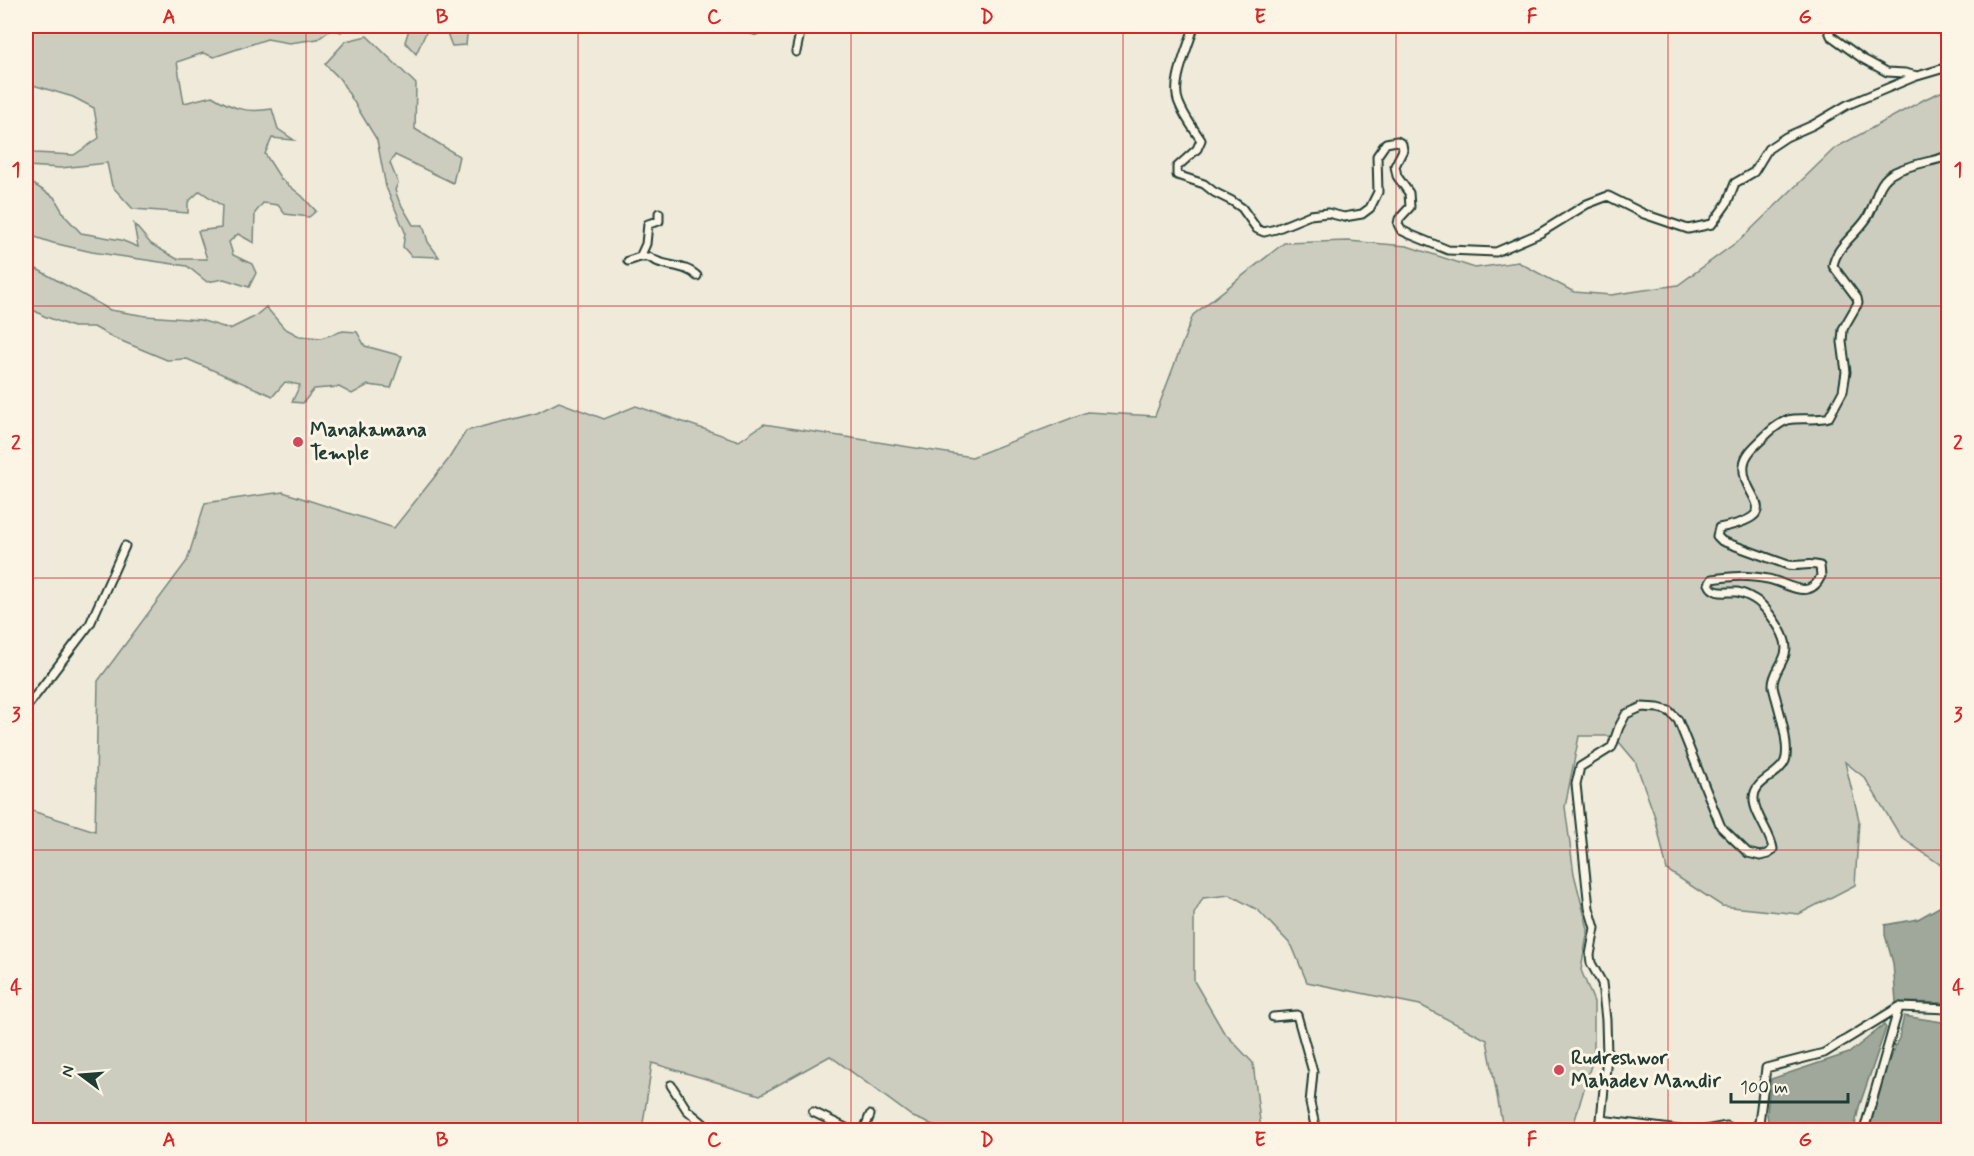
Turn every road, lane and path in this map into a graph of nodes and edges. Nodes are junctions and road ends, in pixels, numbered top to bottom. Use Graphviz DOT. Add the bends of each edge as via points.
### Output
graph roads {
  1 [pos="739,26"];
  2 [pos="767,26"];
  3 [pos="798,26"];
  4 [pos="1194,26"];
  5 [pos="1827,26"];
  6 [pos="796,52"];
  7 [pos="1948,67"];
  8 [pos="1917,76"];
  9 [pos="1948,156"];
  10 [pos="659,213"];
  11 [pos="640,257"];
  12 [pos="628,261"];
  13 [pos="697,276"];
  14 [pos="125,546"];
  15 [pos="26,708"];
  16 [pos="1899,1007"];
  17 [pos="1948,1009"];
  18 [pos="1273,1017"];
  19 [pos="671,1085"];
  20 [pos="813,1112"];
  21 [pos="870,1115"];
  22 [pos="1601,1120"];
  23 [pos="711,1131"];
  24 [pos="850,1131"];
  25 [pos="864,1131"];
  26 [pos="1317,1131"];
  27 [pos="1597,1131"];
  28 [pos="1679,1131"];
  29 [pos="1705,1131"];
  30 [pos="1735,1131"];
  31 [pos="1751,1131"];
  32 [pos="1864,1131"];
  1 -- 2 [label="street" via="755,30"];
  3 -- 6 [label="street" via="801,28"];
  4 -- 8 [label="street" via="1177,89 1178,102 1201,140 1177,167 1177,175 1204,184 1232,201 1264,232 1310,215 1362,214 1378,192 1377,156 1386,143 1397,141 1403,150 1395,166 1409,193 1410,207 1398,224 1401,230 1448,250 1496,252 1608,196 1688,229 1712,224 1735,183 1754,172 1768,149 1786,136"];
  5 -- 8 [label="street" via="1831,36 1863,59 1887,72"];
  7 -- 8 [label="street"];
  9 -- 22 [label="street" via="1894,172 1882,182 1868,216 1835,255 1833,266 1858,303 1843,329 1843,392 1829,417 1787,420 1749,451 1744,465 1746,480 1758,507 1746,520 1717,532 1722,541 1788,566 1820,566 1821,576 1809,588 1740,575 1712,579 1710,584 1717,592 1739,592 1756,600 1785,639 1786,654 1773,685 1785,740 1785,760 1755,791 1753,800 1773,849 1760,856 1748,853 1721,827 1678,720 1669,711 1642,707 1626,714 1612,747 1580,768 1576,784 1589,908 1595,928 1590,955 1602,983 1606,1020"];
  10 -- 11 [label="street" via="659,221 648,224"];
  11 -- 12 [label="street"];
  11 -- 13 [label="street" via="669,263"];
  14 -- 15 [label="street" via="90,624"];
  16 -- 17 [label="street"];
  16 -- 31 [label="street" via="1824,1053 1766,1068 1759,1123"];
  16 -- 32 [label="street"];
  18 -- 26 [label="street" via="1297,1015 1313,1071 1310,1103"];
  19 -- 23 [label="street" via="687,1110"];
  20 -- 24 [label="street"];
  21 -- 25 [label="street"];
  22 -- 27 [label="street"];
  22 -- 28 [label="street"];
  29 -- 30 [label="street" via="1727,1126"];
}
